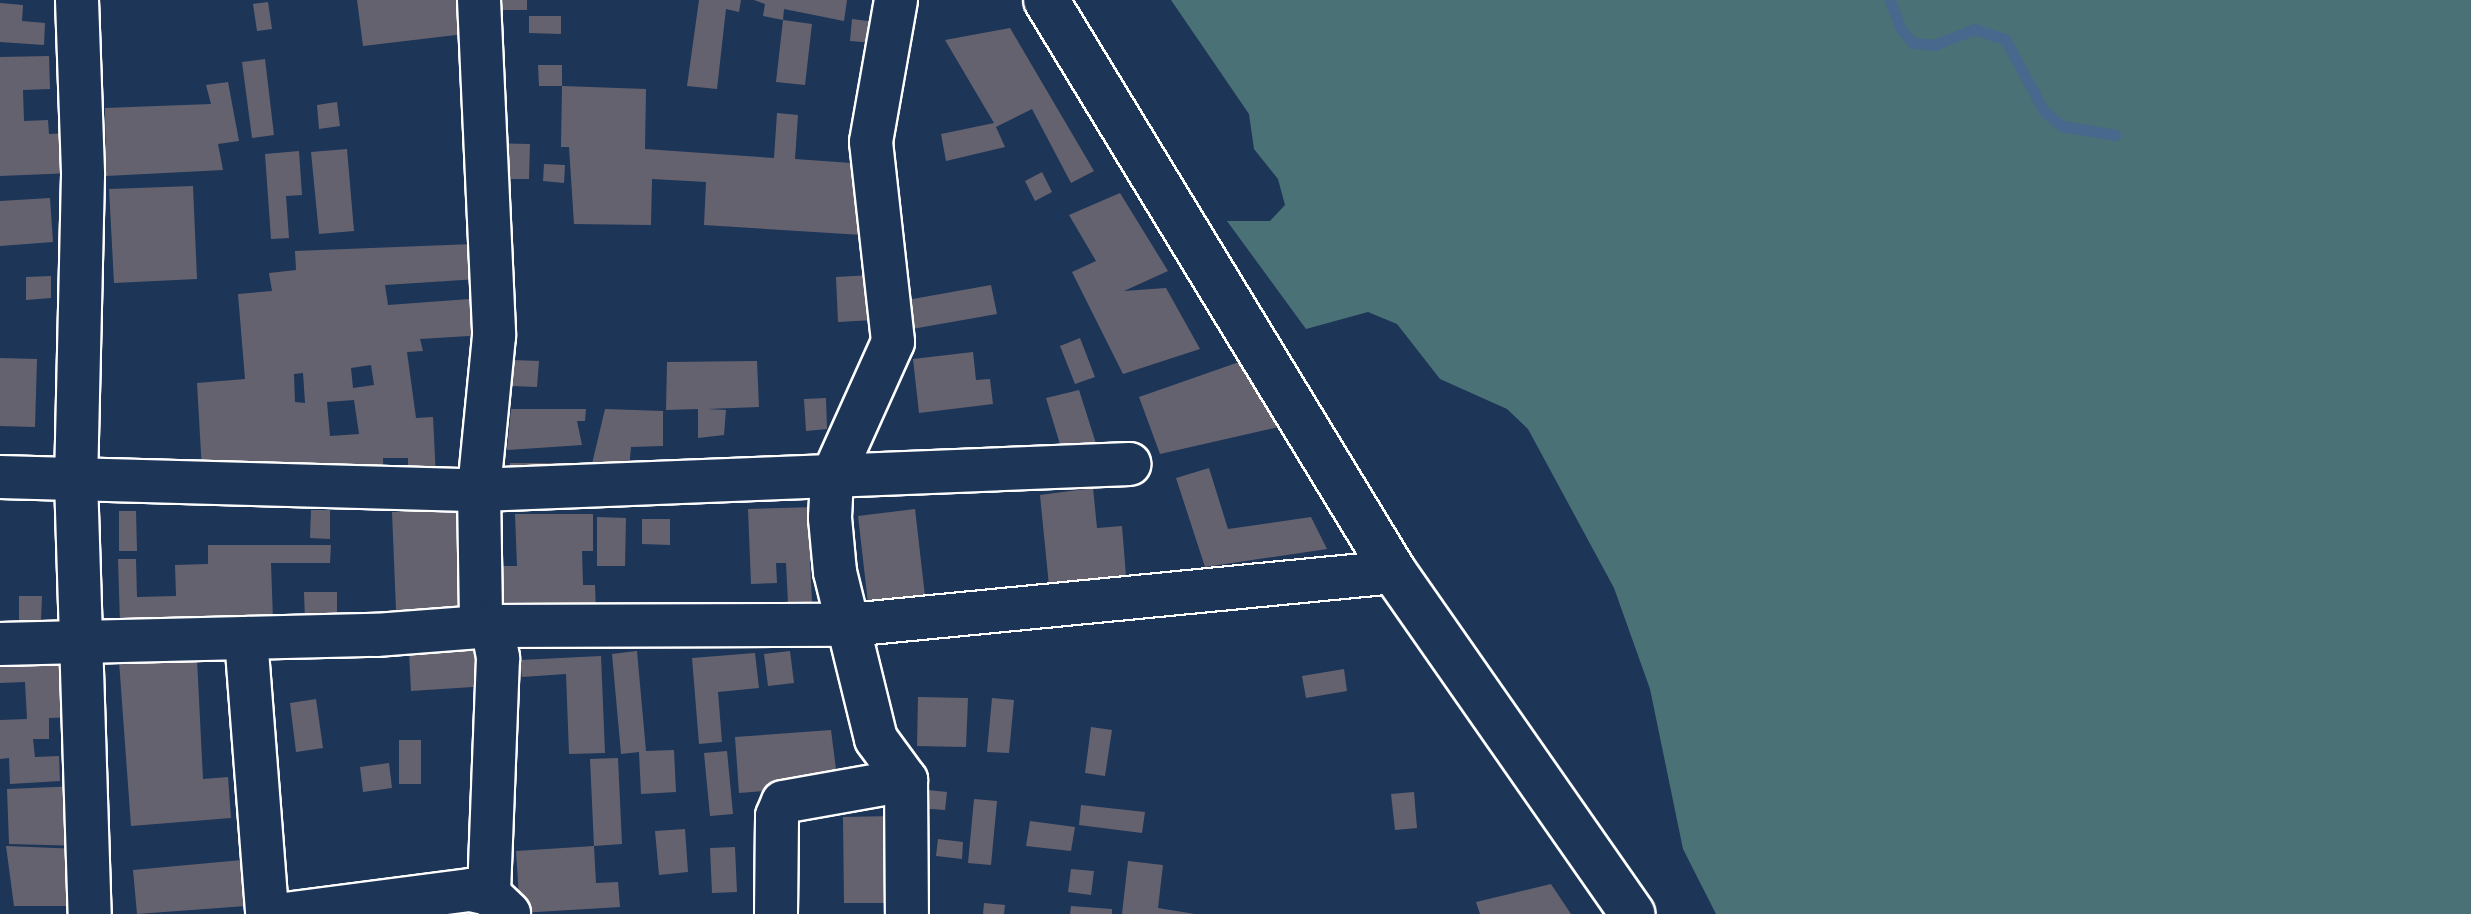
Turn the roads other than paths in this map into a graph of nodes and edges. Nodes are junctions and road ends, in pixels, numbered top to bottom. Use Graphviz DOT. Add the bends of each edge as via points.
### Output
graph roads {
  1 [pos="77,0"];
  2 [pos="479,0"];
  3 [pos="896,0"];
  4 [pos="1046,1"];
  5 [pos="1129,464"];
  6 [pos="0,477"];
  7 [pos="832,478"];
  8 [pos="76,479"];
  9 [pos="479,490"];
  10 [pos="1394,572"];
  11 [pos="849,625"];
  12 [pos="492,626"];
  13 [pos="246,638"];
  14 [pos="0,644"];
  15 [pos="84,646"];
  16 [pos="906,780"];
  17 [pos="499,904"];
  18 [pos="90,914"];
  19 [pos="267,914"];
  20 [pos="285,914"];
  21 [pos="776,914"];
  22 [pos="907,914"];
  23 [pos="1633,914"];
  1 -- 8 [label="street" via="83,175"];
  2 -- 9 [label="street" via="494,336"];
  3 -- 7 [label="street" via="871,142 893,342"];
  4 -- 10 [label="street"];
  5 -- 7 [label="street"];
  6 -- 8 [label="street"];
  7 -- 9 [label="street"];
  7 -- 11 [label="street" via="835,572"];
  8 -- 9 [label="street"];
  8 -- 15 [label="street"];
  9 -- 12 [label="street" via="481,624"];
  10 -- 11 [label="street"];
  10 -- 23 [label="street"];
  11 -- 12 [label="street"];
  11 -- 16 [label="street" via="876,739"];
  12 -- 13 [label="street"];
  12 -- 17 [label="street"];
  13 -- 15 [label="street"];
  13 -- 19 [label="street"];
  14 -- 15 [label="street"];
  15 -- 18 [label="street"];
  16 -- 21 [label="street" via="783,802 777,816"];
  16 -- 22 [label="street"];
  17 -- 20 [label="street" via="471,890"];
}
